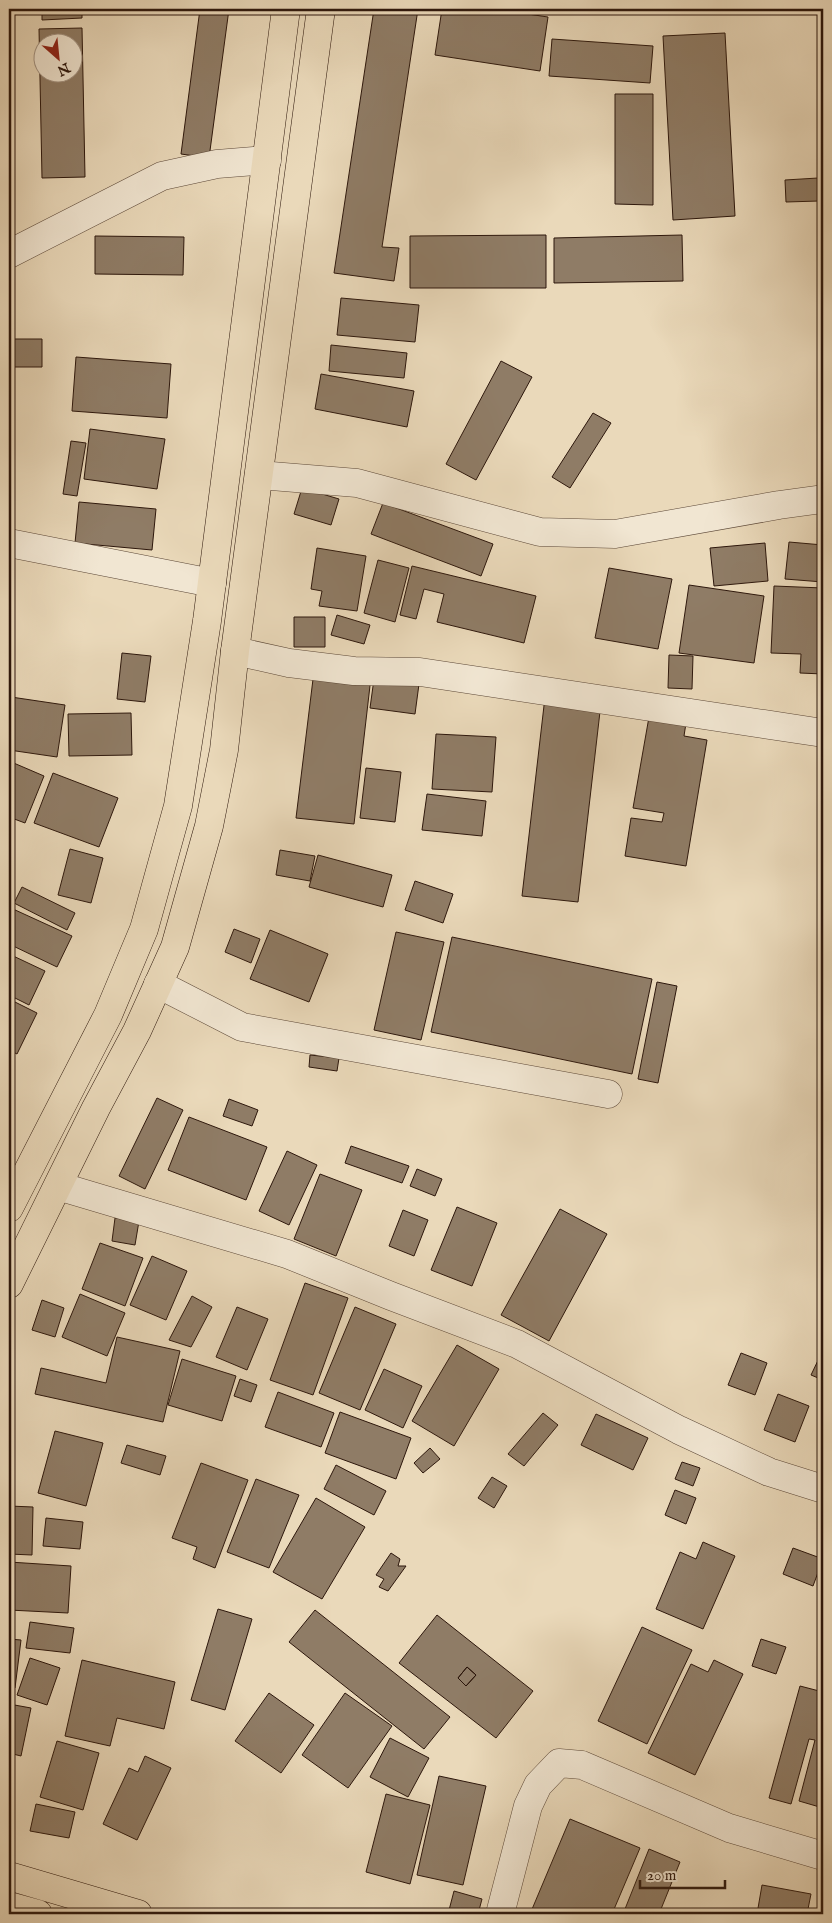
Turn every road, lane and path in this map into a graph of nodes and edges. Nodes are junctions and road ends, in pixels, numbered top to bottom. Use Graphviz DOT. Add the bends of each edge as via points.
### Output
graph roads {
  1 [pos="286,9"];
  2 [pos="321,9"];
  3 [pos="267,160"];
  4 [pos="9,254"];
  5 [pos="259,475"];
  6 [pos="823,499"];
  7 [pos="9,544"];
  8 [pos="212,583"];
  9 [pos="235,651"];
  10 [pos="823,733"];
  11 [pos="158,984"];
  12 [pos="608,1094"];
  13 [pos="58,1186"];
  14 [pos="9,1208"];
  15 [pos="9,1284"];
  16 [pos="823,1489"];
  17 [pos="823,1856"];
  18 [pos="9,1876"];
  19 [pos="9,1906"];
  20 [pos="38,1914"];
  21 [pos="138,1914"];
  22 [pos="500,1914"];
  1 -- 3 [label="main road"];
  2 -- 5 [label="main road"];
  3 -- 4 [label="street" via="217,164 162,176"];
  3 -- 8 [label="main road"];
  5 -- 6 [label="street" via="357,483 540,532 615,534"];
  5 -- 9 [label="main road"];
  7 -- 8 [label="street"];
  8 -- 14 [label="main road" via="178,806 144,929 108,1015"];
  9 -- 10 [label="street" via="354,672 420,672"];
  9 -- 11 [label="main road" via="224,750 208,826 175,947"];
  11 -- 12 [label="street" via="242,1026"];
  11 -- 13 [label="main road"];
  13 -- 15 [label="main road"];
  13 -- 16 [label="street" via="287,1254 517,1344 679,1430 769,1472"];
  17 -- 22 [label="street" via="729,1828 582,1765 559,1763 538,1785 528,1806"];
  18 -- 21 [label="main road"];
  19 -- 20 [label="main road"];
}
